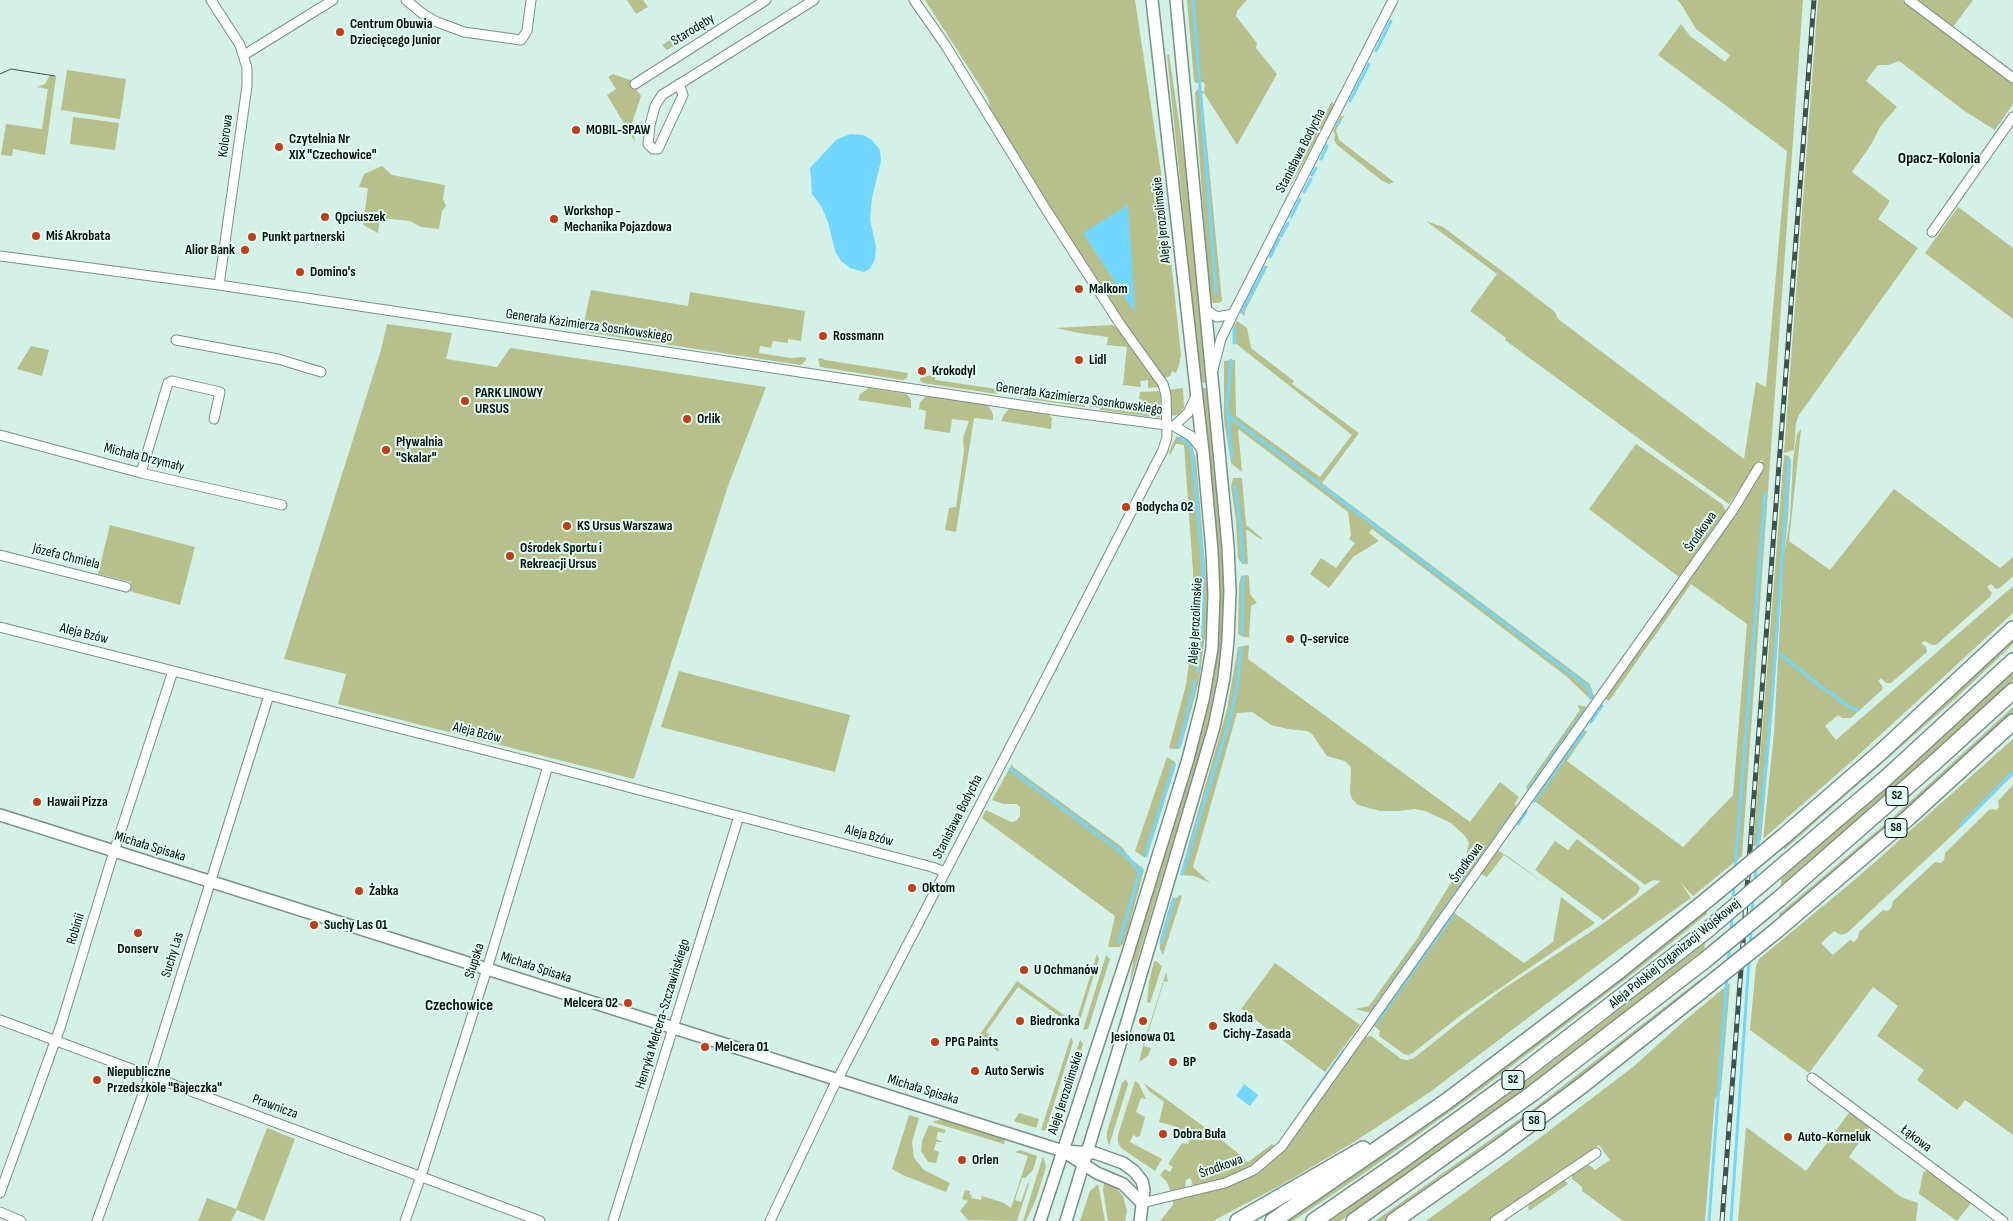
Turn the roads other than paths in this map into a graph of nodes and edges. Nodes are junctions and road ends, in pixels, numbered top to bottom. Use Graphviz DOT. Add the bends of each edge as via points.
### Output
graph roads {
  1 [pos="211,0"];
  2 [pos="333,0"];
  3 [pos="406,0"];
  4 [pos="531,0"];
  5 [pos="766,0"];
  6 [pos="814,0"];
  7 [pos="914,0"];
  8 [pos="1152,0"];
  9 [pos="1176,0"];
  10 [pos="1393,0"];
  11 [pos="1909,0"];
  12 [pos="244,55"];
  13 [pos="2013,78"];
  14 [pos="634,84"];
  15 [pos="679,84"];
  16 [pos="2013,117"];
  17 [pos="650,125"];
  18 [pos="666,132"];
  19 [pos="1932,232"];
  20 [pos="0,256"];
  21 [pos="219,285"];
  22 [pos="1205,310"];
  23 [pos="1233,314"];
  24 [pos="176,340"];
  25 [pos="321,372"];
  26 [pos="1212,377"];
  27 [pos="1196,396"];
  28 [pos="214,419"];
  29 [pos="1170,426"];
  30 [pos="0,435"];
  31 [pos="1203,451"];
  32 [pos="1759,467"];
  33 [pos="141,473"];
  34 [pos="282,505"];
  35 [pos="0,555"];
  36 [pos="126,587"];
  37 [pos="0,627"];
  38 [pos="2013,629"];
  39 [pos="2013,661"];
  40 [pos="173,671"];
  41 [pos="2013,691"];
  42 [pos="269,695"];
  43 [pos="2013,722"];
  44 [pos="548,766"];
  45 [pos="0,816"];
  46 [pos="739,816"];
  47 [pos="114,852"];
  48 [pos="945,872"];
  49 [pos="211,882"];
  50 [pos="487,969"];
  51 [pos="0,1020"];
  52 [pos="673,1028"];
  53 [pos="55,1040"];
  54 [pos="150,1075"];
  55 [pos="1812,1078"];
  56 [pos="837,1079"];
  57 [pos="1447,1101"];
  58 [pos="1063,1151"];
  59 [pos="1088,1152"];
  60 [pos="1596,1152"];
  61 [pos="1083,1164"];
  62 [pos="421,1176"];
  63 [pos="0,1193"];
  64 [pos="1142,1203"];
  65 [pos="0,1212"];
  66 [pos="21,1221"];
  67 [pos="96,1221"];
  68 [pos="405,1221"];
  69 [pos="540,1221"];
  70 [pos="613,1221"];
  71 [pos="770,1221"];
  72 [pos="1040,1221"];
  73 [pos="1066,1221"];
  74 [pos="1140,1221"];
  75 [pos="1238,1221"];
  76 [pos="1273,1221"];
  77 [pos="1314,1221"];
  78 [pos="1354,1221"];
  79 [pos="1394,1221"];
  80 [pos="1495,1221"];
  81 [pos="2003,1221"];
  1 -- 12 [label="street, Kolorowa"];
  2 -- 12 [label="street"];
  3 -- 4 [label="street" via="437,22 464,32 520,40 526,31"];
  5 -- 14 [label="street, Starodęby"];
  6 -- 15 [label="street"];
  7 -- 29 [label="street, Stanisława Bodycha" via="1120,324 1163,384"];
  8 -- 27 [label="main road, Aleje Jerozolimskie"];
  9 -- 22 [label="main road"];
  10 -- 23 [label="street, Stanisława Bodycha"];
  11 -- 13 [label="street"];
  12 -- 21 [label="street, Kolorowa" via="247,86"];
  15 -- 17 [label="street" via="659,98"];
  15 -- 18 [label="street" via="683,95"];
  16 -- 19 [label="street"];
  17 -- 18 [label="street"];
  17 -- 18 [label="street" via="648,144 653,149 658,149"];
  20 -- 21 [label="street, Generała Kazimierza Sosnkowskiego"];
  21 -- 29 [label="street, Generała Kazimierza Sosnkowskiego"];
  22 -- 23 [label="street" via="1217,317"];
  22 -- 26 [label="main road"];
  23 -- 26 [label="street, Stanisława Bodycha" via="1221,339"];
  24 -- 25 [label="street" via="278,358"];
  26 -- 59 [label="main road" via="1229,570 1230,614 1224,678 1214,727"];
  27 -- 29 [label="street, Generała Kazimierza Sosnkowskiego" via="1188,413"];
  27 -- 31 [label="main road, Aleje Jerozolimskie"];
  28 -- 33 [label="street" via="220,392 172,381 168,383"];
  29 -- 31 [label="street, Generała Kazimierza Sosnkowskiego" via="1191,436"];
  29 -- 48 [label="street, Stanisława Bodycha" via="1163,450"];
  30 -- 33 [label="street, Michała Drzymały"];
  31 -- 58 [label="main road, Aleje Jerozolimskie" via="1214,595 1212,648 1204,700 1150,884"];
  32 -- 64 [label="street, Środkowa" via="1733,510 1282,1146 1254,1170 1225,1183"];
  33 -- 34 [label="street, Michała Drzymały"];
  35 -- 36 [label="street, Józefa Chmiela"];
  37 -- 40 [label="street, Aleja Bzów"];
  38 -- 57 [label="highway, bridge" via="1882,751 1784,836 1612,976"];
  39 -- 77 [label="highway, Aleja Polskiej Organizacji Wojskowej / S2, bridge" via="1887,777 1706,931 1516,1078"];
  40 -- 42 [label="street, Aleja Bzów"];
  40 -- 47 [label="street, Robinii"];
  41 -- 78 [label="highway, Aleja Polskiej Organizacji Wojskowej / S2, bridge" via="1934,764 1704,961 1533,1093"];
  42 -- 44 [label="street, Aleja Bzów"];
  42 -- 49 [label="street, Suchy Las"];
  43 -- 79 [label="highway, S8, bridge" via="1901,824 1702,991 1529,1124"];
  44 -- 46 [label="street, Aleja Bzów"];
  44 -- 50 [label="street, Słupska"];
  45 -- 47 [label="main road, Michała Spisaka"];
  46 -- 48 [label="street, Aleja Bzów"];
  46 -- 52 [label="street, Henryka Melcera-Szczawińskiego"];
  47 -- 49 [label="main road, Michała Spisaka"];
  47 -- 53 [label="street, Robinii"];
  48 -- 56 [label="street, Stanisława Bodycha"];
  49 -- 50 [label="main road, Michała Spisaka"];
  49 -- 54 [label="street, Suchy Las"];
  50 -- 52 [label="main road, Michała Spisaka"];
  50 -- 62 [label="street, Słupska"];
  51 -- 53 [label="street, Prawnicza"];
  52 -- 56 [label="main road, Michała Spisaka"];
  52 -- 70 [label="street, Henryka Melcera-Szczawińskiego"];
  53 -- 54 [label="street, Prawnicza"];
  53 -- 63 [label="street, Robinii"];
  54 -- 62 [label="street, Prawnicza"];
  54 -- 67 [label="street, Suchy Las"];
  55 -- 81 [label="street, Łąkowa"];
  56 -- 58 [label="main road, Michała Spisaka"];
  56 -- 71 [label="street, Stanisława Bodycha"];
  57 -- 75 [label="highway"];
  57 -- 76 [label="highway"];
  58 -- 59 [label="main road, Michała Spisaka"];
  58 -- 61 [label="main road, Michała Spisaka"];
  58 -- 72 [label="main road, Aleje Jerozolimskie"];
  59 -- 61 [label="main road"];
  59 -- 64 [label="main road, Michała Spisaka" via="1116,1160 1134,1171 1143,1185"];
  60 -- 80 [label="street"];
  61 -- 64 [label="main road, Michała Spisaka" via="1123,1184"];
  61 -- 73 [label="main road"];
  62 -- 68 [label="street, Słupska"];
  62 -- 69 [label="street, Prawnicza"];
  64 -- 74 [label="main road, Michała Spisaka"];
  65 -- 66 [label="street"];
}
